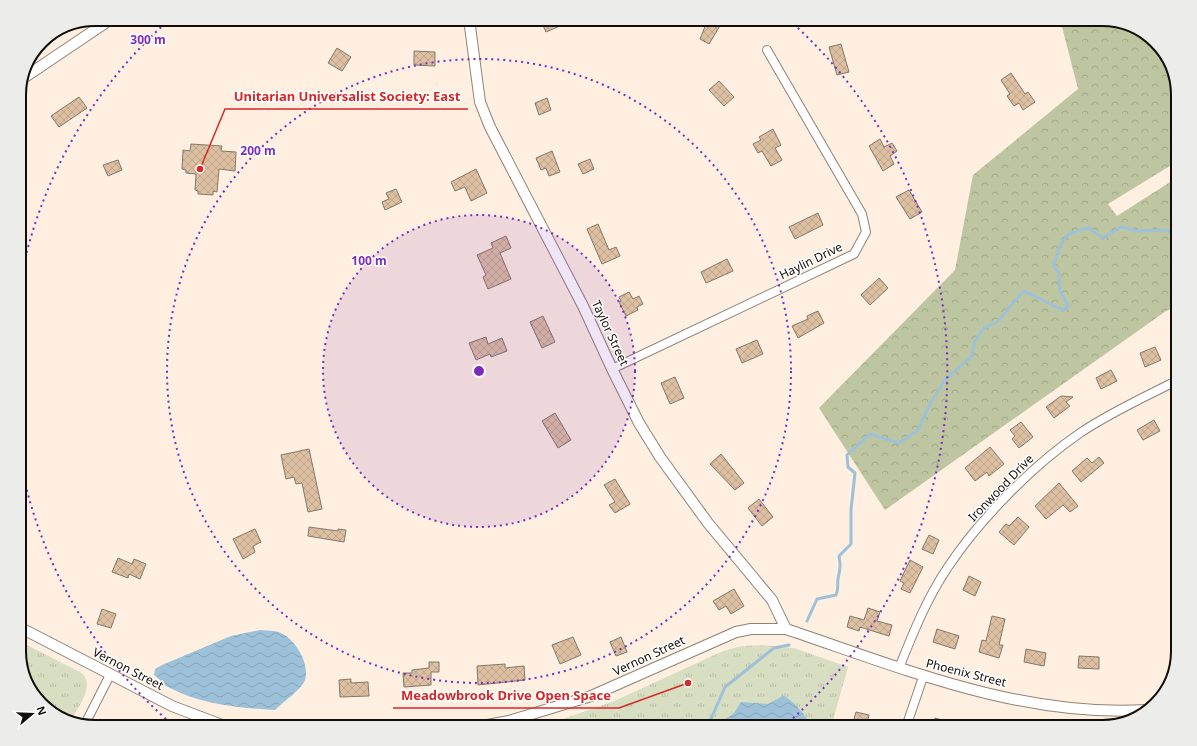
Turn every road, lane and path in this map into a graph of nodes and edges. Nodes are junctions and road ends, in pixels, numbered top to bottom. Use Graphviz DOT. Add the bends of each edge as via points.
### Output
graph roads {
  1 [pos="101,26"];
  2 [pos="471,26"];
  3 [pos="767,50"];
  4 [pos="29,74"];
  5 [pos="612,369"];
  6 [pos="1171,384"];
  7 [pos="786,629"];
  8 [pos="26,631"];
  9 [pos="899,668"];
  10 [pos="110,675"];
  11 [pos="923,677"];
  12 [pos="1137,710"];
  13 [pos="87,719"];
  14 [pos="209,720"];
  15 [pos="512,720"];
  16 [pos="908,720"];
  1 -- 4 [label="street"];
  2 -- 5 [label="street, Taylor Street" via="480,102 490,127 583,306"];
  3 -- 5 [label="street, Haylin Drive" via="862,214 866,232 854,254"];
  5 -- 7 [label="street, Taylor Street" via="660,457 708,523 772,600"];
  6 -- 9 [label="street, Ironwood Drive" via="1110,414 1079,434 1043,461 997,508 964,544 947,568 920,616"];
  7 -- 9 [label="street, Phoenix Street"];
  7 -- 15 [label="street, Vernon Street" via="752,629 736,632 591,696"];
  8 -- 10 [label="street, Vernon Street"];
  9 -- 11 [label="street, Phoenix Street"];
  10 -- 13 [label="street"];
  10 -- 14 [label="street, Vernon Street" via="172,706"];
  11 -- 12 [label="street, Phoenix Street" via="1029,702 1088,710"];
  11 -- 16 [label="street"];
}
